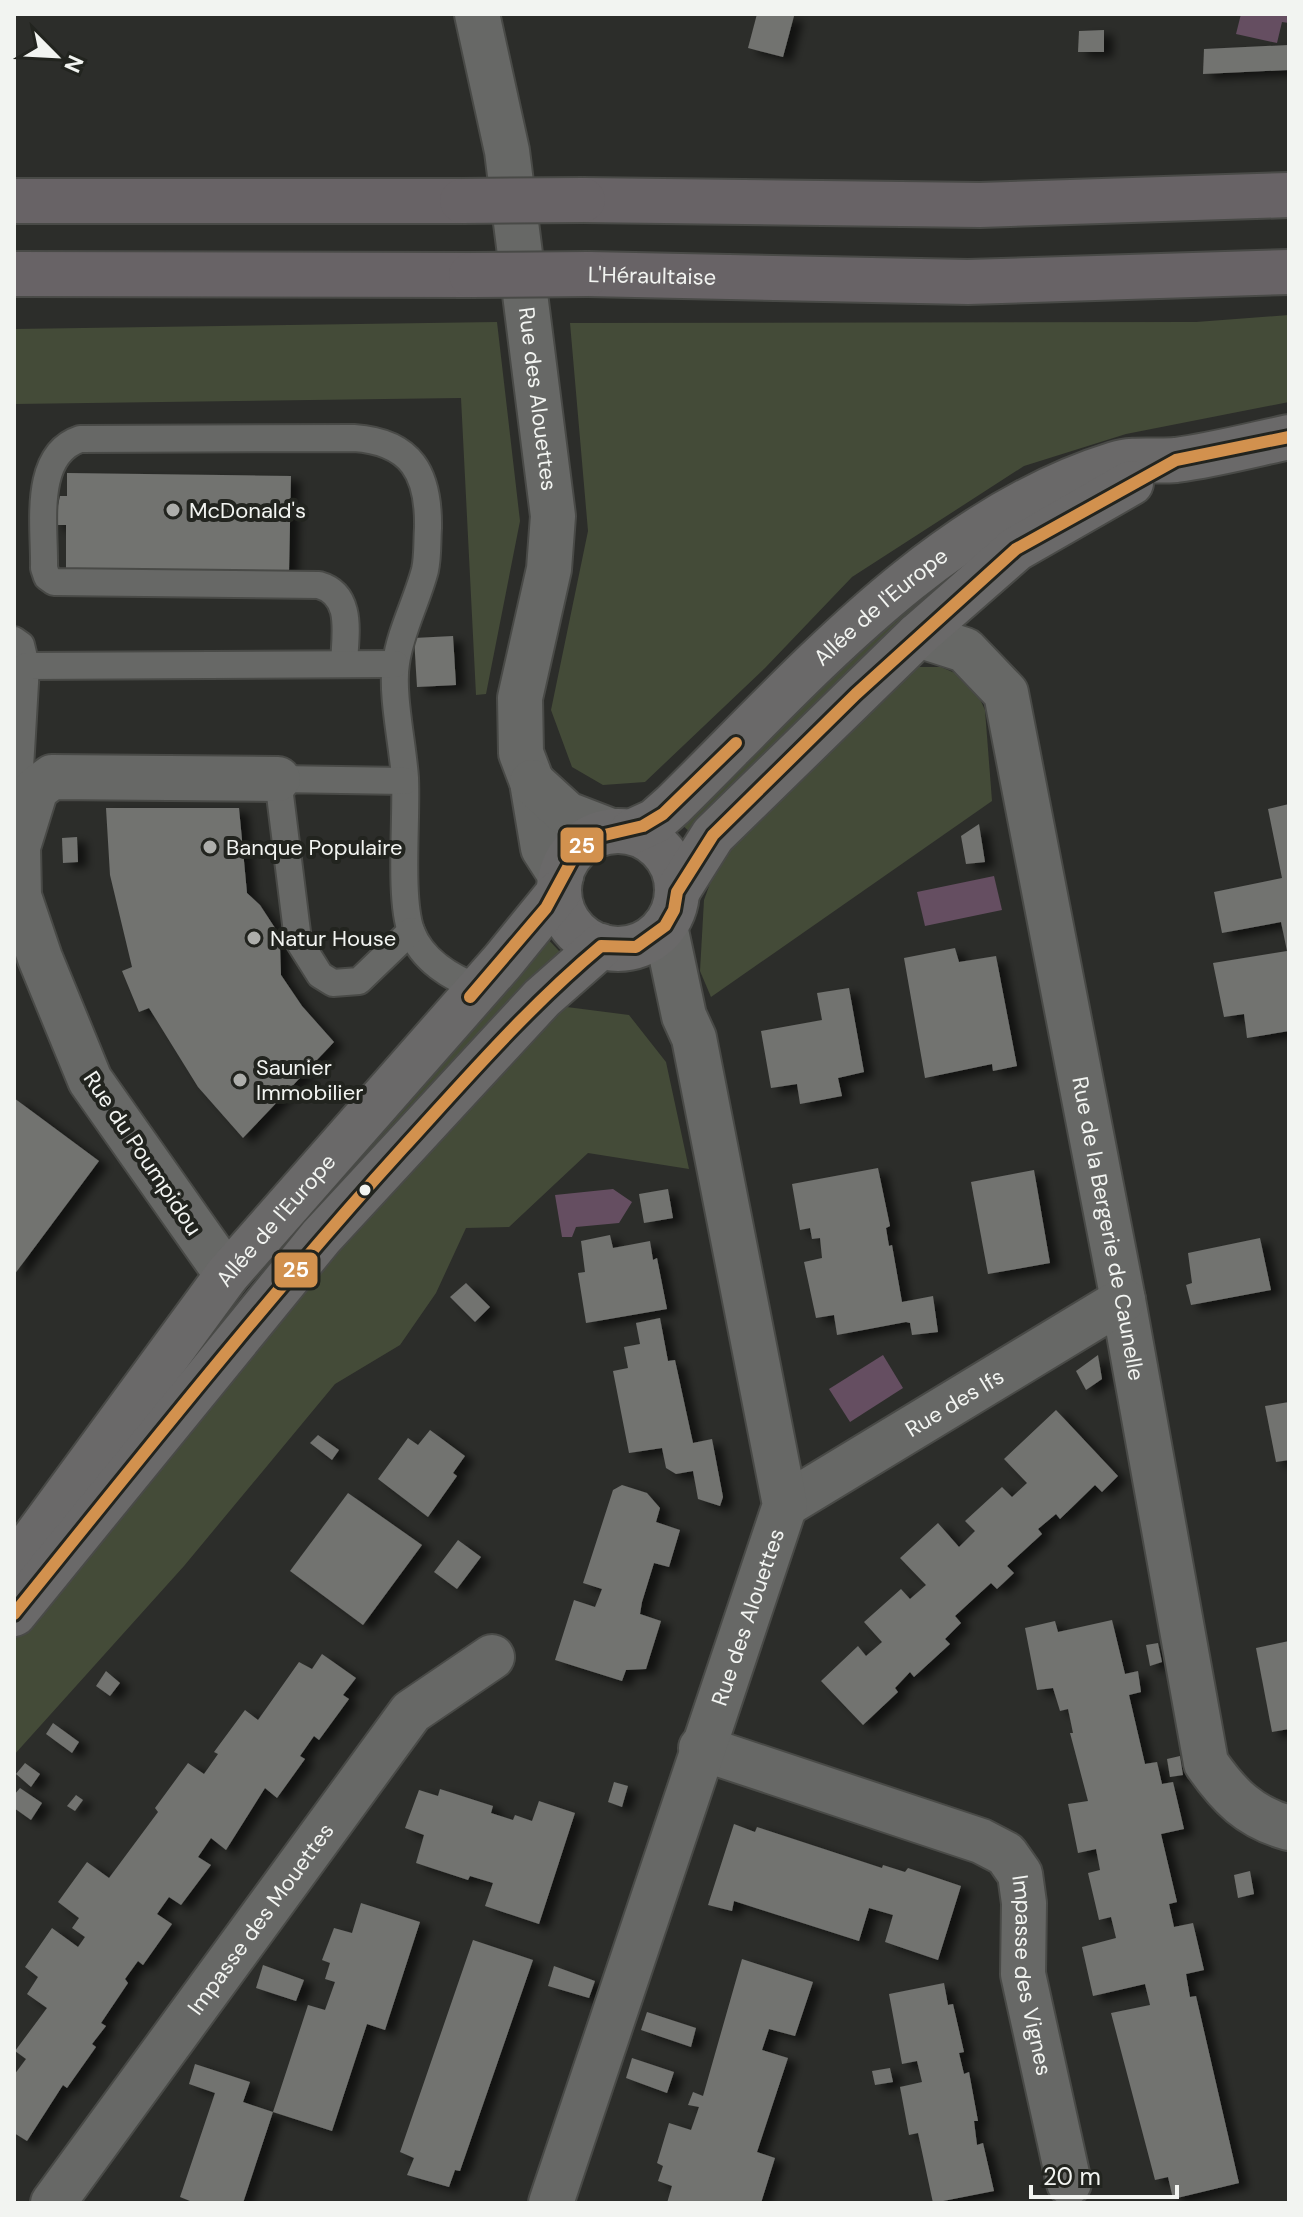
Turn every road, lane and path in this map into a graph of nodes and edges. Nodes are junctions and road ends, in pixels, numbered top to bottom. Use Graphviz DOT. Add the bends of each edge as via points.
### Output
graph roads {
  1 [pos="477,14"];
  2 [pos="1289,195"];
  3 [pos="14,201"];
  4 [pos="1289,272"];
  5 [pos="14,274"];
  6 [pos="1289,437"];
  7 [pos="1176,460"];
  8 [pos="918,635"];
  9 [pos="14,640"];
  10 [pos="344,664"];
  11 [pos="395,664"];
  12 [pos="26,666"];
  13 [pos="24,769"];
  14 [pos="278,779"];
  15 [pos="405,781"];
  16 [pos="532,782"];
  17 [pos="621,832"];
  18 [pos="560,884"];
  19 [pos="16,896"];
  20 [pos="645,928"];
  21 [pos="411,931"];
  22 [pos="479,988"];
  23 [pos="227,1275"];
  24 [pos="1123,1300"];
  25 [pos="785,1505"];
  26 [pos="14,1566"];
  27 [pos="14,1614"];
  28 [pos="492,1657"];
  29 [pos="701,1748"];
  30 [pos="1289,1828"];
  31 [pos="1069,2183"];
  32 [pos="53,2203"];
  33 [pos="551,2203"];
  1 -- 16 [label="street, Rue des Alouettes" via="507,151 553,516 549,569 520,698 521,753"];
  2 -- 3 [label="highway, bridge" via="980,205"];
  4 -- 5 [label="highway, L'Héraultaise, bridge" via="968,282 588,274"];
  6 -- 7 [label="street, Allée de l'Europe"];
  7 -- 8 [label="street, Allée de l'Europe" via="1016,549"];
  7 -- 17 [label="street, Allée de l'Europe" via="1120,462 1085,475 997,519 891,590 673,805 655,821"];
  8 -- 20 [label="street, Allée de l'Europe" via="713,835"];
  8 -- 24 [label="street, Rue de la Bergerie de Caunelle" via="965,650 1006,693"];
  9 -- 12 [label="lane" via="21,645"];
  10 -- 11 [label="lane"];
  10 -- 11 [label="lane" via="344,608 335,592 319,585 54,582 47,577 46,477 53,458 65,444 80,439 354,438 399,451 426,486 428,527 425,569"];
  10 -- 12 [label="lane"];
  11 -- 15 [label="lane"];
  12 -- 13 [label="lane"];
  13 -- 14 [label="street" via="52,777"];
  13 -- 19 [label="street, Rue du Poumpidou"];
  14 -- 15 [label="lane"];
  14 -- 21 [label="lane" via="298,940 320,975 333,983 359,981"];
  15 -- 21 [label="lane"];
  16 -- 17 [label="street" via="567,814"];
  16 -- 18 [label="street, Rue des Alouettes" via="543,848"];
  17 -- 18 [label="street" via="579,846"];
  17 -- 20 [label="street" via="650,840 675,872"];
  18 -- 20 [label="street" via="571,926 584,938"];
  18 -- 22 [label="street, Allée de l'Europe"];
  19 -- 23 [label="street, Rue du Poumpidou" via="90,1080"];
  20 -- 25 [label="street, Rue des Alouettes" via="694,1038"];
  20 -- 27 [label="street, Allée de l'Europe" via="542,998 321,1237"];
  21 -- 22 [label="lane" via="441,970"];
  22 -- 23 [label="street, Allée de l'Europe"];
  23 -- 26 [label="street, Allée de l'Europe"];
  24 -- 25 [label="street, Rue des Ifs"];
  24 -- 30 [label="street, Rue de la Bergerie de Caunelle" via="1206,1763 1229,1796 1263,1821"];
  25 -- 29 [label="street, Rue des Alouettes"];
  28 -- 32 [label="street, Impasse des Mouettes" via="411,1712"];
  29 -- 31 [label="street, Impasse des Vignes" via="981,1841 1006,1854 1020,1874 1023,1974"];
  29 -- 33 [label="street, Rue des Alouettes"];
}
